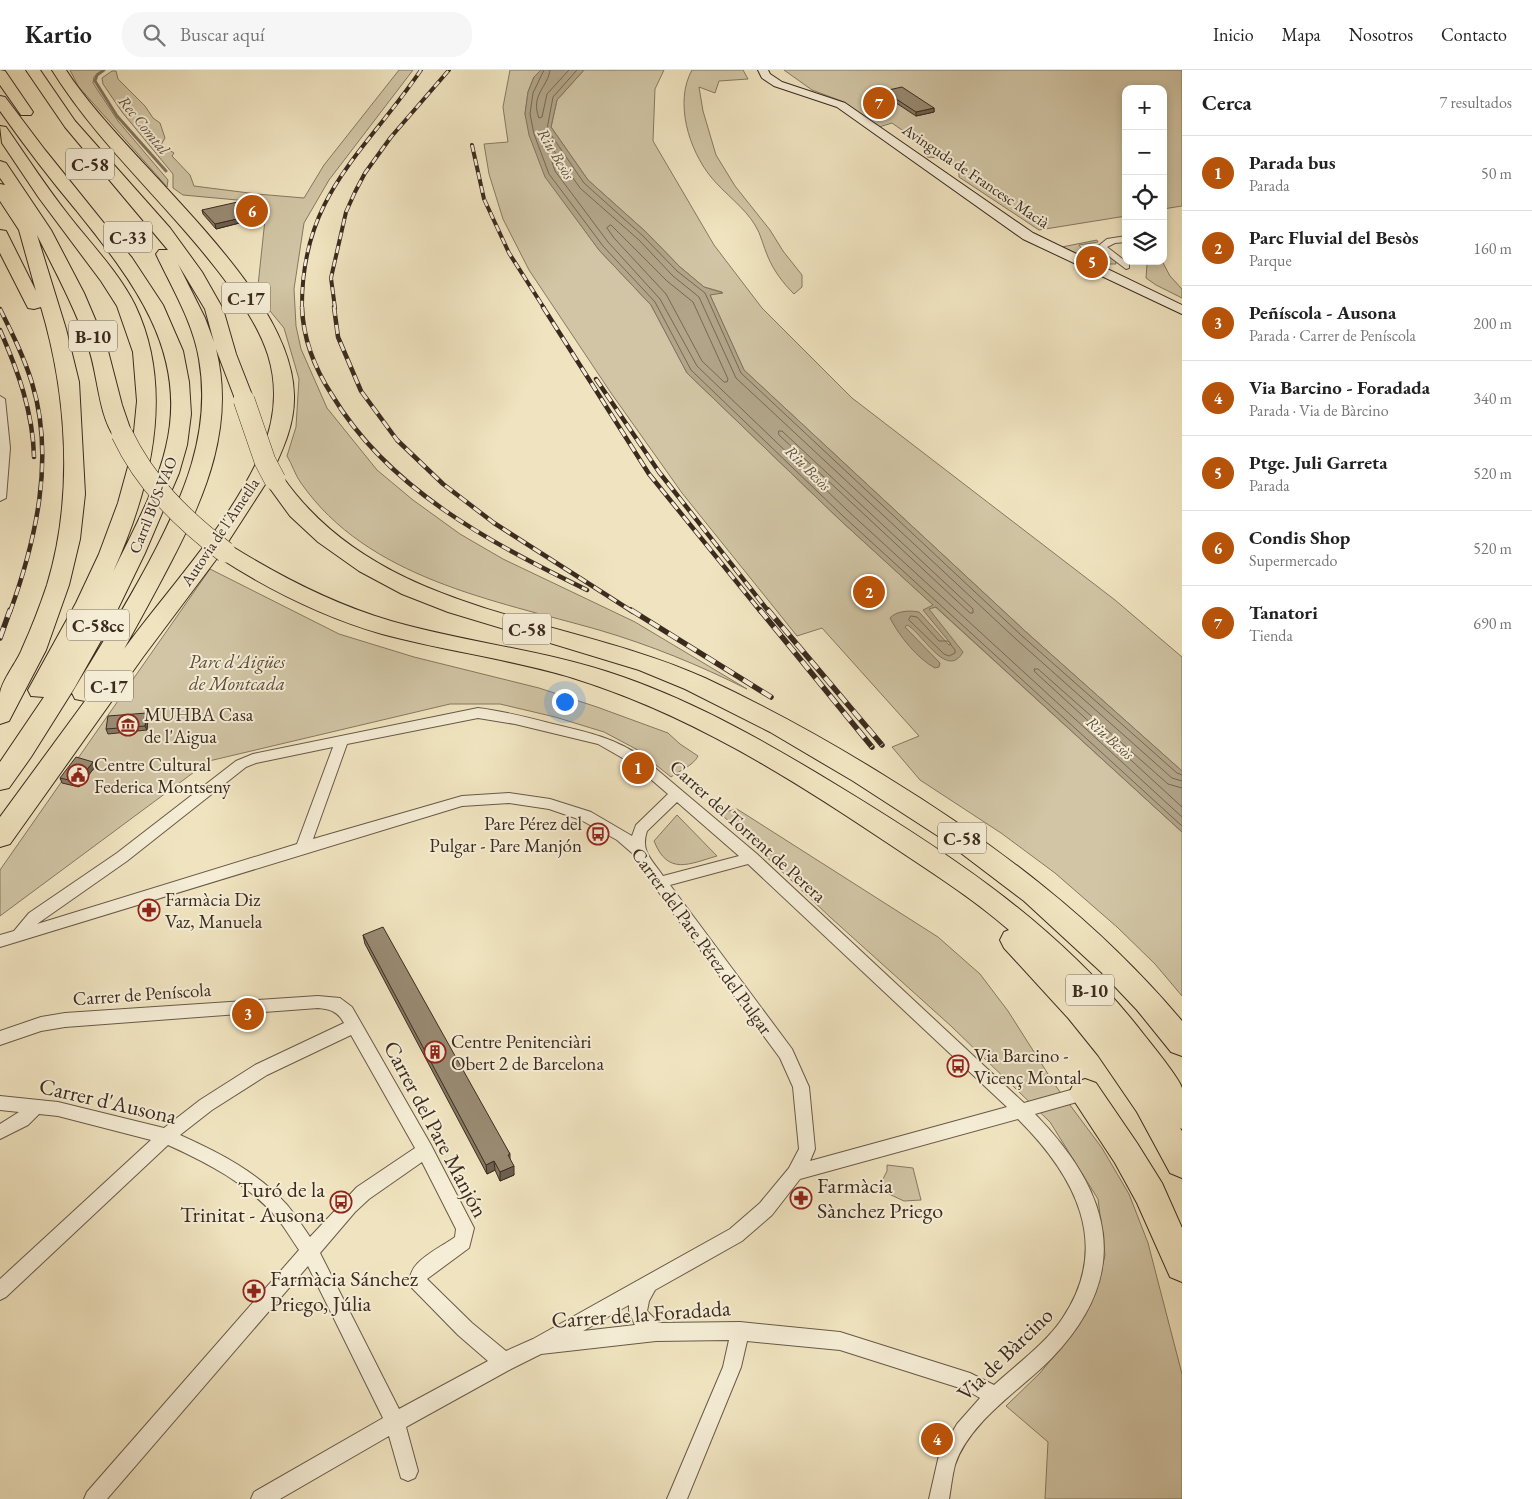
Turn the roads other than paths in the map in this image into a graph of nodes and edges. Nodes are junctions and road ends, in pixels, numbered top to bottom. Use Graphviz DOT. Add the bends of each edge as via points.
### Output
graph roads {
  1 [pos="21,70"];
  2 [pos="33,70"];
  3 [pos="59,70"];
  4 [pos="762,70"];
  5 [pos="0,74"];
  6 [pos="0,100"];
  7 [pos="6,122"];
  8 [pos="0,166"];
  9 [pos="0,189"];
  10 [pos="162,195"];
  11 [pos="184,201"];
  12 [pos="119,226"];
  13 [pos="27,230"];
  14 [pos="0,235"];
  15 [pos="1122,239"];
  16 [pos="49,244"];
  17 [pos="165,254"];
  18 [pos="1122,259"];
  19 [pos="1125,265"];
  20 [pos="1102,270"];
  21 [pos="242,271"];
  22 [pos="156,273"];
  23 [pos="248,301"];
  24 [pos="1182,310"];
  25 [pos="227,354"];
  26 [pos="0,400"];
  27 [pos="72,442"];
  28 [pos="174,457"];
  29 [pos="0,498"];
  30 [pos="173,537"];
  31 [pos="0,715"];
  32 [pos="342,741"];
  33 [pos="51,743"];
  34 [pos="0,754"];
  35 [pos="0,781"];
  36 [pos="677,794"];
  37 [pos="0,816"];
  38 [pos="0,837"];
  39 [pos="303,848"];
  40 [pos="637,849"];
  41 [pos="752,858"];
  42 [pos="661,882"];
  43 [pos="973,888"];
  44 [pos="48,909"];
  45 [pos="57,922"];
  46 [pos="19,935"];
  47 [pos="0,941"];
  48 [pos="350,1019"];
  49 [pos="0,1038"];
  50 [pos="1182,1043"];
  51 [pos="1085,1093"];
  52 [pos="0,1103"];
  53 [pos="37,1106"];
  54 [pos="1022,1111"];
  55 [pos="1182,1115"];
  56 [pos="0,1132"];
  57 [pos="166,1136"];
  58 [pos="425,1150"];
  59 [pos="1182,1164"];
  60 [pos="795,1173"];
  61 [pos="309,1250"];
  62 [pos="1182,1266"];
  63 [pos="648,1284"];
  64 [pos="0,1291"];
  65 [pos="740,1331"];
  66 [pos="656,1332"];
  67 [pos="540,1345"];
  68 [pos="504,1362"];
  69 [pos="994,1396"];
  70 [pos="395,1422"];
  71 [pos="408,1471"];
  72 [pos="94,1499"];
  73 [pos="261,1499"];
  74 [pos="677,1499"];
  75 [pos="939,1499"];
  1 -- 17 [label="highway, C-58" via="61,130"];
  2 -- 25 [label="highway, C-33" via="70,124 164,232 193,272 214,309"];
  3 -- 10 [label="highway, Autovia de l'Ametlla / C-17" via="96,122"];
  4 -- 20 [label="street, Avinguda de Francesc Macià" via="778,84 835,103 859,117 1016,229"];
  5 -- 12 [label="highway, C-33" via="54,148"];
  6 -- 7 [label="highway, Carril BUS-VAO / C-58cc"];
  7 -- 28 [label="highway, Carril BUS-VAO / C-58cc" via="53,170 122,255 164,324 180,386 180,424"];
  7 -- 34 [label="highway, C-33" via="72,232 126,306 139,336 146,366 148,402 132,492 103,568 79,619"];
  8 -- 16 [label="highway"];
  9 -- 13 [label="highway"];
  10 -- 11 [label="highway"];
  10 -- 23 [label="highway, Autovia de l'Ametlla / C-17"];
  13 -- 16 [label="highway"];
  13 -- 27 [label="highway" via="64,354"];
  14 -- 27 [label="highway" via="39,318"];
  15 -- 18 [label="street" via="1104,244 1102,248"];
  16 -- 43 [label="highway, B-10, bridge" via="76,294 98,347 112,405 135,460 155,488 225,552 267,578 354,617 413,634 580,671 632,689 700,719 763,752 890,829"];
  17 -- 25 [label="highway, C-58" via="190,289"];
  17 -- 30 [label="highway" via="203,337 209,358 213,403 212,430 205,463"];
  19 -- 20 [label="street"];
  20 -- 24 [label="street, Avinguda de Francesc Macià"];
  21 -- 23 [label="highway"];
  22 -- 30 [label="highway, C-33" via="178,309 192,343 202,386 203,425 192,479"];
  23 -- 38 [label="highway, Autovia de l'Ametlla / C-17" via="274,344 285,389 280,426 268,456 255,484 202,562"];
  25 -- 50 [label="highway, C-58, bridge" via="262,454 275,480 309,524 348,555 396,583 473,613 609,651 665,671 764,718 903,799 989,857 1070,922 1139,990"];
  26 -- 29 [label="street" via="5,448"];
  27 -- 31 [label="highway" via="73,501 69,538 58,585 34,650"];
  28 -- 33 [label="highway" via="155,524 136,574"];
  28 -- 35 [label="highway, Carril BUS-VAO / C-58cc" via="107,608 68,677"];
  30 -- 33 [label="highway" via="112,649"];
  32 -- 36 [label="street, Carrer del Torrent de Perera" via="462,716 492,714 603,741 644,765"];
  32 -- 39 [label="street"];
  32 -- 44 [label="street, Carrer del Torrent de Perera" via="241,764 122,857"];
  33 -- 37 [label="highway"];
  36 -- 40 [label="street" via="641,829"];
  36 -- 41 [label="street, Carrer del Torrent de Perera"];
  39 -- 40 [label="street, Carrer del Pare Pérez del Pulgar" via="440,806 483,798 509,798 550,804 586,816 622,836"];
  39 -- 45 [label="street, Carrer del Pare Pérez del Pulgar"];
  40 -- 42 [label="street, Carrer del Pare Pérez del Pulgar"];
  41 -- 42 [label="street"];
  41 -- 54 [label="street, Carrer del Torrent de Perera"];
  42 -- 60 [label="street, Carrer del Pare Pérez del Pulgar" via="786,1054 801,1087 806,1124 807,1149"];
  43 -- 55 [label="highway, B-10" via="1014,918 1089,989 1147,1060"];
  43 -- 59 [label="highway" via="1020,947 1061,988 1115,1052 1157,1117"];
  44 -- 45 [label="street"];
  44 -- 46 [label="street, Carrer del Torrent de Perera" via="34,917"];
  45 -- 46 [label="street, Carrer del Pare Pérez del Pulgar"];
  46 -- 47 [label="street, Carrer del Pare Pérez del Pulgar"];
  48 -- 49 [label="street, Carrer de Peníscola" via="334,1003 318,1002 65,1020 41,1024"];
  48 -- 57 [label="street" via="261,1070 206,1105"];
  48 -- 58 [label="street, Carrer del Pare Manjón"];
  51 -- 54 [label="street"];
  51 -- 62 [label="highway" via="1150,1194"];
  52 -- 53 [label="street, Carrer d'Ausona"];
  53 -- 56 [label="street" via="22,1120"];
  53 -- 57 [label="street, Carrer d'Ausona"];
  54 -- 60 [label="street"];
  54 -- 69 [label="street, Via de Bàrcino" via="1072,1171 1081,1188 1095,1235 1095,1260 1091,1284 1070,1325"];
  57 -- 61 [label="street, Carrer d'Ausona" via="214,1158 253,1184 283,1213"];
  57 -- 64 [label="street"];
  58 -- 61 [label="street" via="354,1200"];
  58 -- 68 [label="street, Carrer del Pare Manjón" via="465,1228 465,1236 458,1247 423,1270 418,1282"];
  60 -- 63 [label="street, Carrer del Pare Pérez del Pulgar" via="766,1209 736,1235"];
  61 -- 70 [label="street, Carrer d'Ausona"];
  61 -- 72 [label="street"];
  63 -- 66 [label="street" via="638,1313 642,1322"];
  63 -- 67 [label="street, Carrer del Pare Pérez del Pulgar"];
  65 -- 66 [label="street, Carrer de la Foradada"];
  65 -- 69 [label="street, Carrer de la Foradada" via="840,1341 970,1382"];
  65 -- 74 [label="street" via="732,1367"];
  66 -- 67 [label="street, Carrer de la Foradada"];
  67 -- 68 [label="street, Carrer de la Foradada"];
  68 -- 70 [label="street, Carrer de la Foradada"];
  69 -- 75 [label="street, Via de Bàrcino" via="967,1424 946,1460"];
  70 -- 71 [label="street, Carrer d'Ausona"];
  70 -- 73 [label="street, Carrer de la Foradada"];
}
